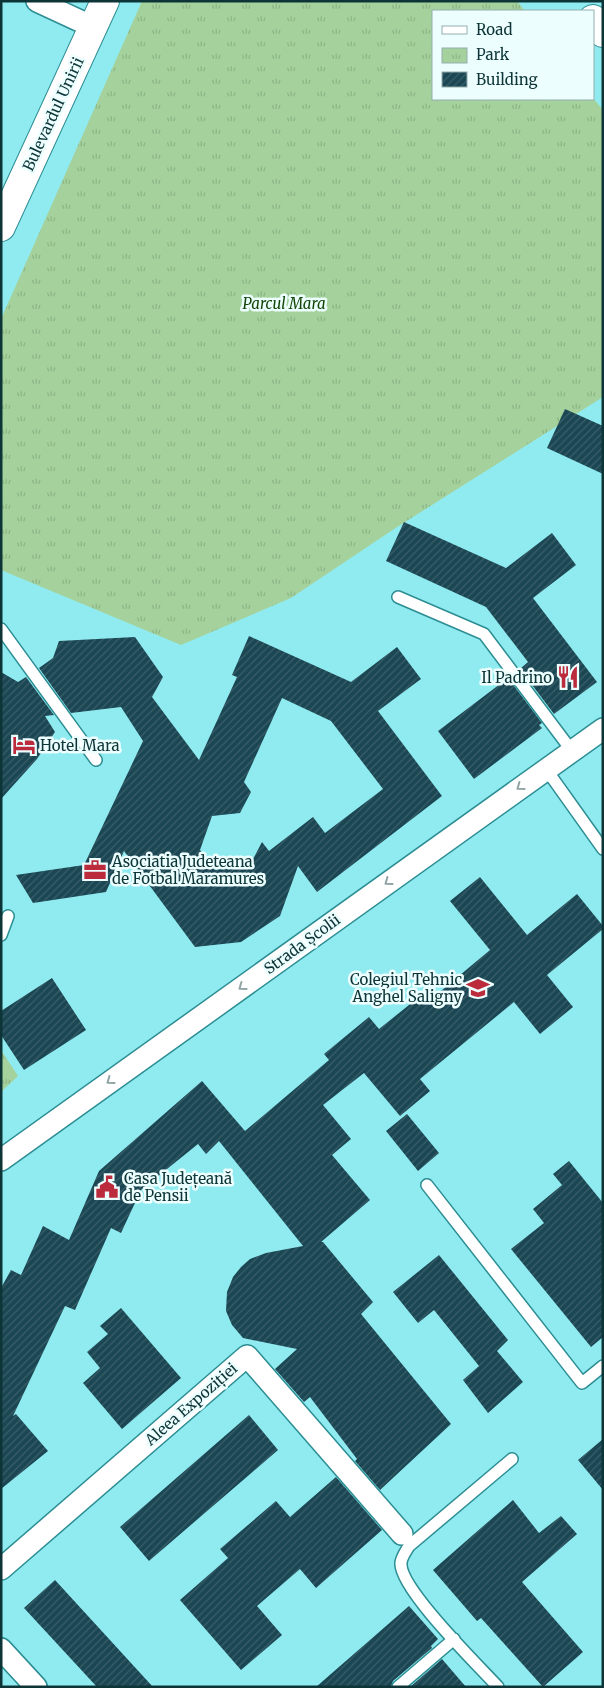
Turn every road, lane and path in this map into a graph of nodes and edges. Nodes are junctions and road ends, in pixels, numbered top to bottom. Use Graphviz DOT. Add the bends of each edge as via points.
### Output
graph roads {
  1 [pos="37,1"];
  2 [pos="105,1"];
  3 [pos="594,20"];
  4 [pos="93,27"];
  5 [pos="603,33"];
  6 [pos="1,227"];
  7 [pos="398,597"];
  8 [pos="1,629"];
  9 [pos="603,728"];
  10 [pos="572,751"];
  11 [pos="96,760"];
  12 [pos="546,769"];
  13 [pos="603,850"];
  14 [pos="8,916"];
  15 [pos="1,935"];
  16 [pos="1,1160"];
  17 [pos="427,1185"];
  18 [pos="603,1366"];
  19 [pos="512,1459"];
  20 [pos="402,1534"];
  21 [pos="1,1569"];
  22 [pos="454,1639"];
  23 [pos="1,1649"];
  24 [pos="36,1687"];
  25 [pos="398,1687"];
  26 [pos="498,1687"];
  1 -- 4 [label="street"];
  2 -- 4 [label="main road, Bulevardul Unirii"];
  3 -- 5 [label="main road"];
  4 -- 6 [label="main road, Bulevardul Unirii"];
  7 -- 10 [label="lane" via="484,634"];
  8 -- 11 [label="lane"];
  9 -- 10 [label="street, Strada Școlii"];
  10 -- 12 [label="street, Strada Școlii"];
  12 -- 13 [label="lane"];
  12 -- 16 [label="street, Strada Școlii, one-way"];
  14 -- 15 [label="lane"];
  17 -- 18 [label="lane" via="582,1383"];
  19 -- 22 [label="lane" via="409,1546 400,1562 403,1576 412,1590"];
  20 -- 21 [label="street, Aleea Expoziției" via="248,1356"];
  22 -- 25 [label="lane"];
  22 -- 26 [label="lane"];
  23 -- 24 [label="street"];
}
